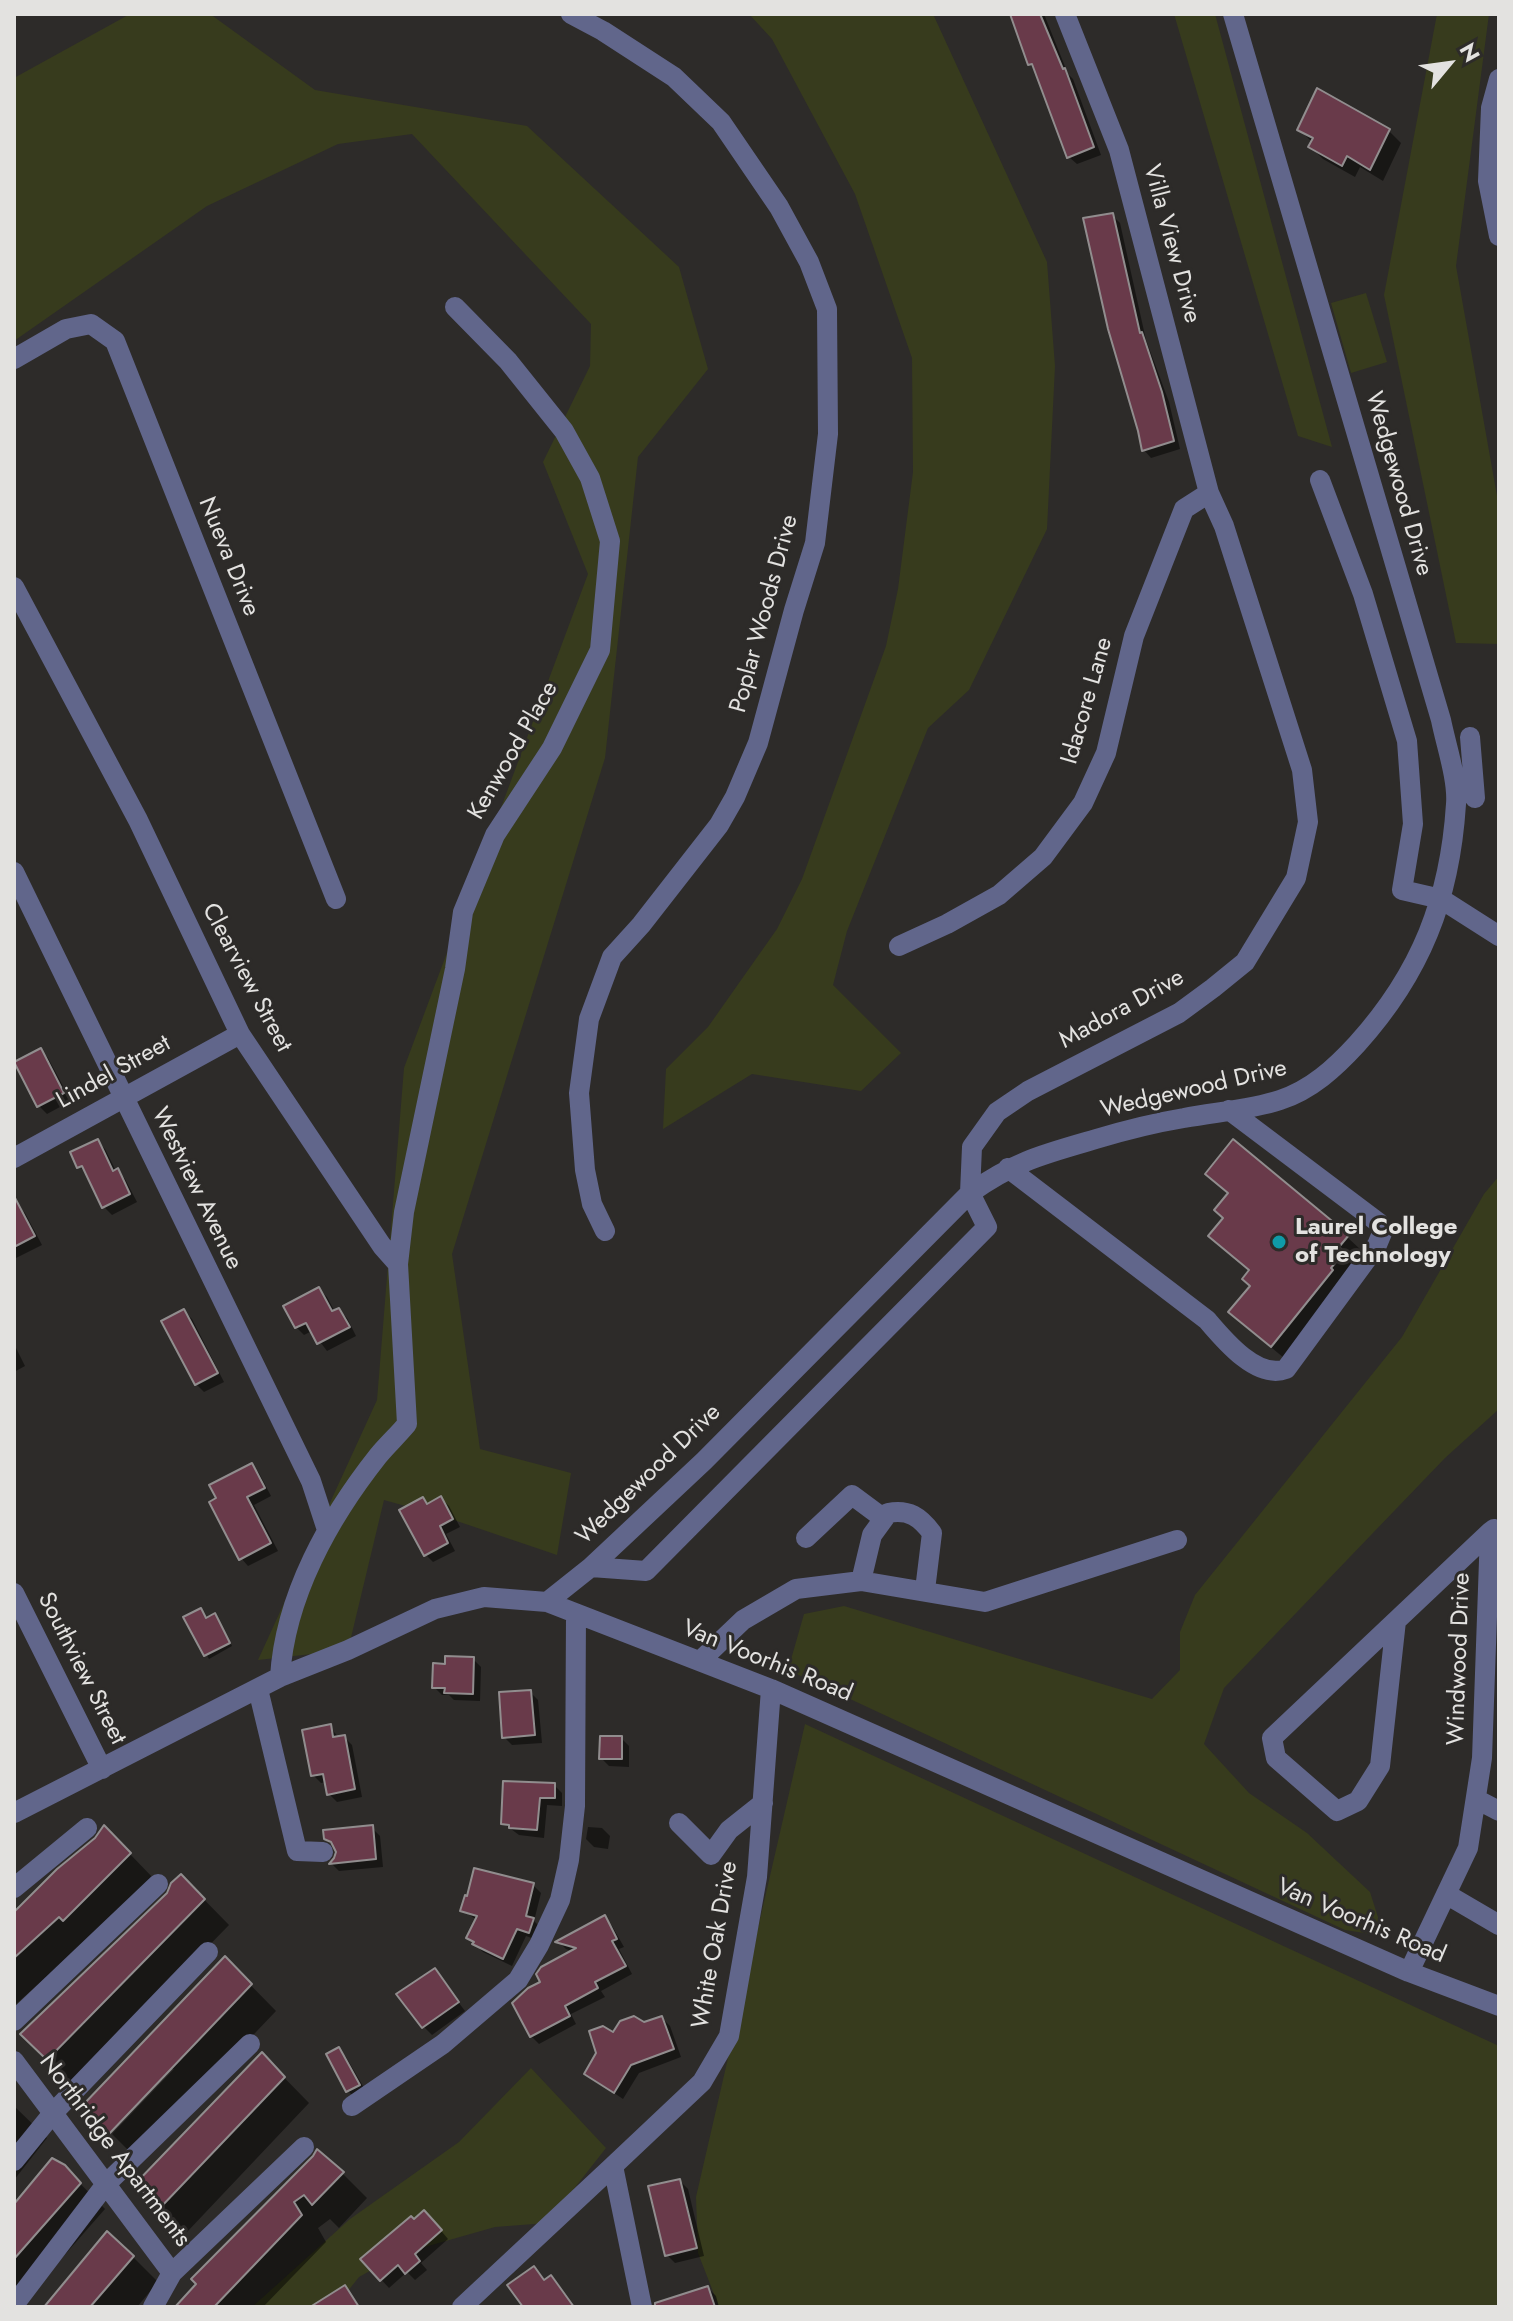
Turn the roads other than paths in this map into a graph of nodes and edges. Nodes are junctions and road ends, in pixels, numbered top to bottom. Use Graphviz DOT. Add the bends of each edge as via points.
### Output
graph roads {
  1 [pos="571,14"];
  2 [pos="1065,14"];
  3 [pos="1233,14"];
  4 [pos="1499,79"];
  5 [pos="1499,236"];
  6 [pos="455,307"];
  7 [pos="14,359"];
  8 [pos="1320,480"];
  9 [pos="1209,493"];
  10 [pos="14,587"];
  11 [pos="1444,736"];
  12 [pos="1470,737"];
  13 [pos="1407,741"];
  14 [pos="1467,786"];
  15 [pos="14,872"];
  16 [pos="336,899"];
  17 [pos="1441,899"];
  18 [pos="1499,936"];
  19 [pos="899,946"];
  20 [pos="240,1034"];
  21 [pos="122,1097"];
  22 [pos="1229,1110"];
  23 [pos="14,1158"];
  24 [pos="1008,1168"];
  25 [pos="970,1193"];
  26 [pos="605,1231"];
  27 [pos="398,1264"];
  28 [pos="883,1518"];
  29 [pos="1494,1528"];
  30 [pos="327,1530"];
  31 [pos="806,1538"];
  32 [pos="1177,1540"];
  33 [pos="591,1567"];
  34 [pos="861,1581"];
  35 [pos="925,1590"];
  36 [pos="14,1593"];
  37 [pos="547,1602"];
  38 [pos="576,1614"];
  39 [pos="1396,1621"];
  40 [pos="700,1661"];
  41 [pos="280,1677"];
  42 [pos="258,1689"];
  43 [pos="771,1689"];
  44 [pos="102,1769"];
  45 [pos="1476,1799"];
  46 [pos="763,1803"];
  47 [pos="1499,1811"];
  48 [pos="14,1813"];
  49 [pos="679,1823"];
  50 [pos="87,1828"];
  51 [pos="323,1852"];
  52 [pos="158,1884"];
  53 [pos="14,1888"];
  54 [pos="1446,1894"];
  55 [pos="1499,1925"];
  56 [pos="208,1952"];
  57 [pos="1409,1972"];
  58 [pos="1499,2006"];
  59 [pos="14,2021"];
  60 [pos="250,2044"];
  61 [pos="14,2061"];
  62 [pos="352,2106"];
  63 [pos="53,2113"];
  64 [pos="304,2147"];
  65 [pos="14,2161"];
  66 [pos="613,2166"];
  67 [pos="106,2184"];
  68 [pos="172,2273"];
  69 [pos="14,2305"];
  70 [pos="153,2307"];
  71 [pos="462,2307"];
  72 [pos="642,2307"];
  1 -- 26 [label="street, Poplar Woods Drive" via="674,77 721,122 779,207 827,309 828,434 815,543 758,743 719,825 612,957 589,1019 579,1093 585,1170"];
  2 -- 9 [label="street, Villa View Drive" via="1119,150"];
  3 -- 11 [label="street, Wedgewood Drive"];
  4 -- 5 [label="street" via="1491,108 1488,181"];
  6 -- 27 [label="street, Kenwood Place" via="508,361 564,431 590,478 610,541 600,650 552,748 495,835 463,912"];
  7 -- 16 [label="street, Nueva Drive" via="66,329 91,324 115,341"];
  8 -- 13 [label="street" via="1363,594"];
  9 -- 19 [label="street, Idacore Lane" via="1184,509 1134,636 1106,753 1083,803 1043,857 999,895"];
  9 -- 25 [label="street, Madora Drive" via="1302,770 1308,822 1296,878 1245,962 1213,988 1179,1013 997,1112 972,1147"];
  10 -- 20 [label="street, Clearview Street" via="138,820"];
  11 -- 13 [label="street"];
  11 -- 14 [label="street, Wedgewood Drive"];
  12 -- 14 [label="street"];
  13 -- 17 [label="street" via="1413,824 1402,890"];
  14 -- 17 [label="street, Wedgewood Drive" via="1457,800"];
  15 -- 21 [label="street, Westview Avenue"];
  17 -- 18 [label="street"];
  17 -- 22 [label="street, Wedgewood Drive" via="1403,985 1343,1059 1305,1091"];
  20 -- 21 [label="street, Lindel Street"];
  20 -- 27 [label="street, Clearview Street"];
  21 -- 23 [label="street, Lindel Street"];
  21 -- 30 [label="street, Westview Avenue" via="311,1481"];
  22 -- 24 [label="street, Wedgewood Drive" via="1137,1126"];
  22 -- 24 [label="street" via="1379,1223 1382,1233 1286,1369 1276,1373 1225,1342 1207,1320"];
  24 -- 25 [label="street, Wedgewood Drive"];
  25 -- 33 [label="street, Wedgewood Drive"];
  25 -- 33 [label="street" via="987,1227 646,1571"];
  27 -- 30 [label="street, Kenwood Place" via="407,1424 380,1453"];
  28 -- 31 [label="street" via="852,1495"];
  28 -- 34 [label="street" via="872,1535"];
  28 -- 35 [label="street" via="900,1510 911,1513 932,1533"];
  29 -- 39 [label="street"];
  29 -- 45 [label="street, Windwood Drive"];
  30 -- 41 [label="street, Kenwood Place" via="285,1632"];
  32 -- 35 [label="street" via="985,1602"];
  33 -- 37 [label="street, Wedgewood Drive"];
  34 -- 35 [label="street"];
  34 -- 40 [label="street" via="796,1589 743,1620"];
  36 -- 44 [label="street, Southview Street"];
  37 -- 38 [label="street, Van Voorhis Road"];
  37 -- 41 [label="street, Van Voorhis Road" via="484,1597 435,1609"];
  38 -- 40 [label="street, Van Voorhis Road"];
  38 -- 62 [label="street" via="575,1806 560,1900 545,1934 518,1980 443,2044"];
  39 -- 39 [label="street" via="1272,1738 1276,1758 1337,1811 1358,1801 1380,1766"];
  40 -- 43 [label="street, Van Voorhis Road"];
  41 -- 42 [label="street, Van Voorhis Road"];
  42 -- 44 [label="street, Van Voorhis Road"];
  42 -- 51 [label="street" via="297,1851"];
  43 -- 46 [label="street, White Oak Drive"];
  43 -- 57 [label="street, Van Voorhis Road"];
  44 -- 48 [label="street, Van Voorhis Road"];
  45 -- 47 [label="street"];
  45 -- 54 [label="street, Windwood Drive" via="1468,1848"];
  46 -- 49 [label="street" via="729,1830 711,1855"];
  46 -- 66 [label="street, White Oak Drive" via="757,1877 729,2036 702,2082"];
  50 -- 53 [label="street"];
  52 -- 59 [label="street"];
  54 -- 55 [label="street"];
  54 -- 57 [label="street, Windwood Drive"];
  56 -- 63 [label="street"];
  57 -- 58 [label="street, Van Voorhis Road"];
  60 -- 67 [label="street"];
  61 -- 63 [label="street, Northridge Apartments"];
  63 -- 65 [label="street"];
  63 -- 67 [label="street, Northridge Apartments"];
  64 -- 68 [label="street"];
  66 -- 71 [label="street, White Oak Drive"];
  66 -- 72 [label="street"];
  67 -- 68 [label="street, Northridge Apartments"];
  67 -- 69 [label="street"];
  68 -- 70 [label="street"];
}
